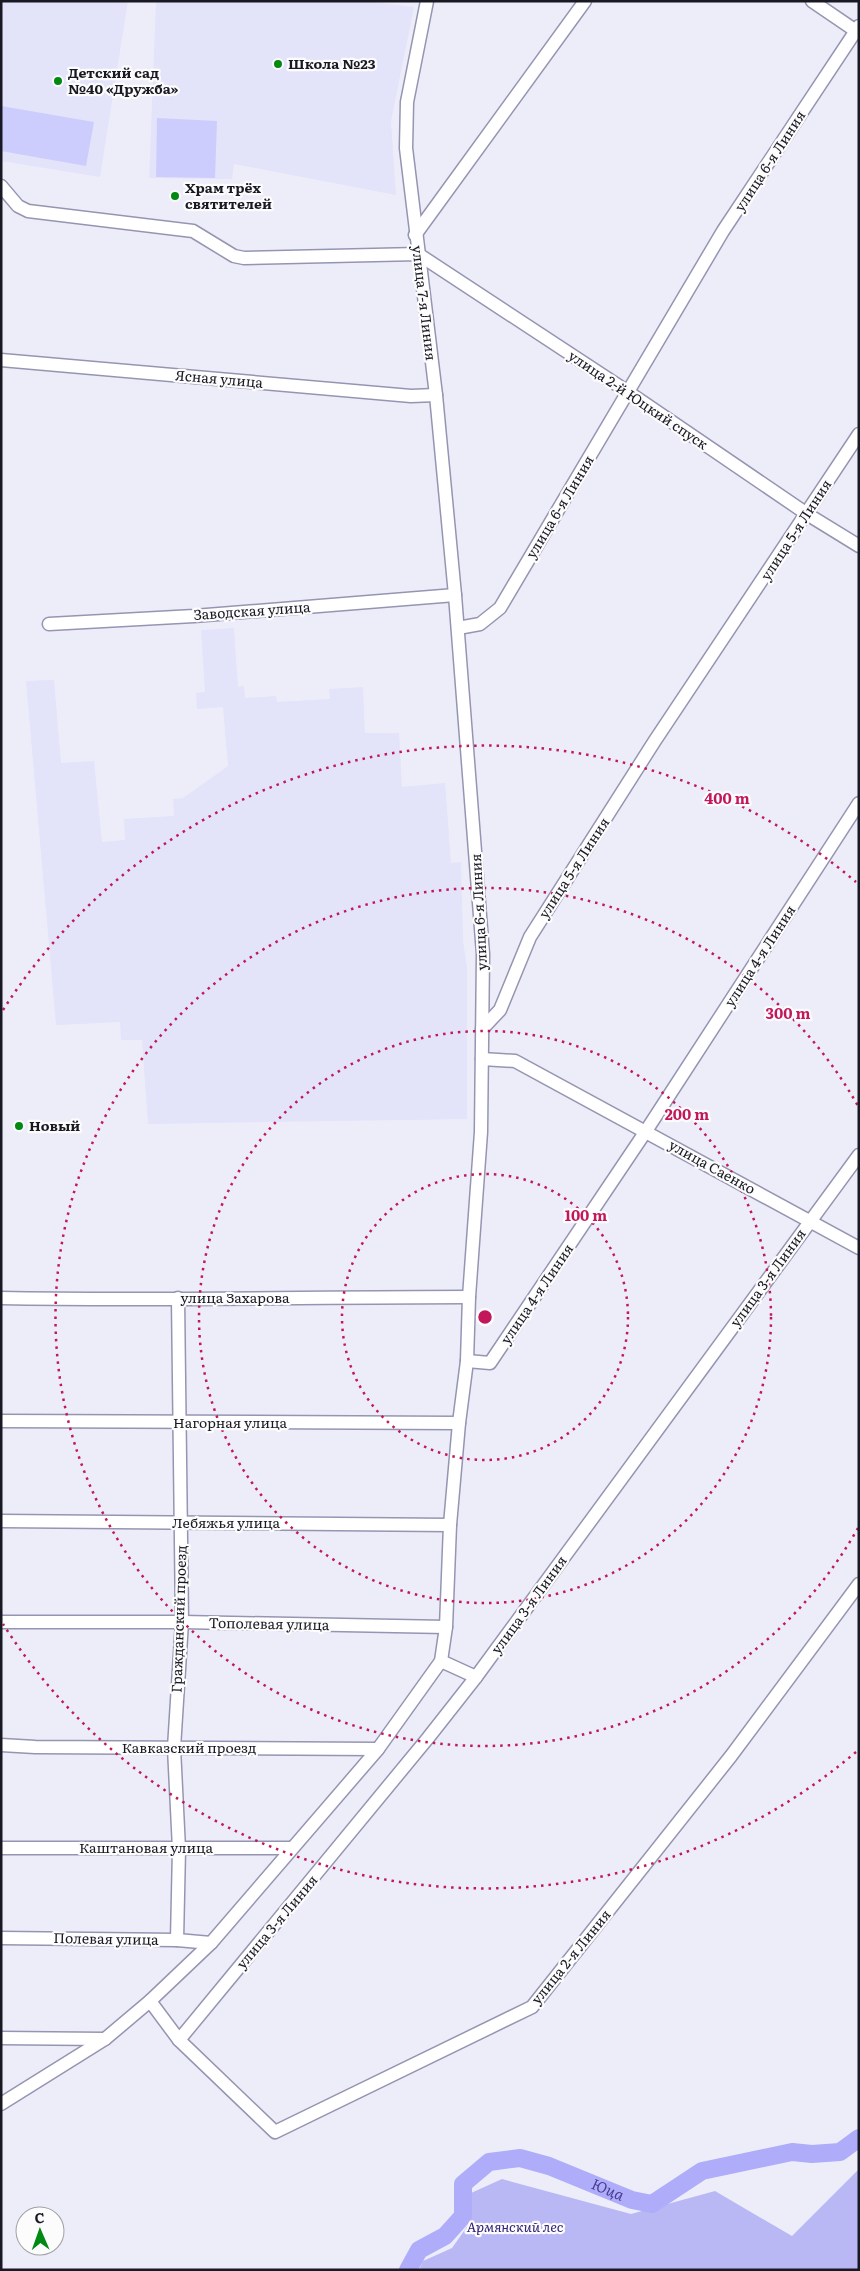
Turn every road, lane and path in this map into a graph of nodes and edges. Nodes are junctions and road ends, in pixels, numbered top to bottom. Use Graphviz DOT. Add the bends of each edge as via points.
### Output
graph roads {
  1 [pos="427,1"];
  2 [pos="585,1"];
  3 [pos="812,1"];
  4 [pos="858,30"];
  5 [pos="1,186"];
  6 [pos="415,235"];
  7 [pos="418,254"];
  8 [pos="1,360"];
  9 [pos="628,392"];
  10 [pos="436,395"];
  11 [pos="859,434"];
  12 [pos="807,514"];
  13 [pos="859,546"];
  14 [pos="455,595"];
  15 [pos="49,624"];
  16 [pos="458,628"];
  17 [pos="859,803"];
  18 [pos="482,1029"];
  19 [pos="482,1058"];
  20 [pos="646,1131"];
  21 [pos="859,1155"];
  22 [pos="810,1221"];
  23 [pos="859,1248"];
  24 [pos="469,1297"];
  25 [pos="1,1298"];
  26 [pos="178,1298"];
  27 [pos="467,1361"];
  28 [pos="1,1421"];
  29 [pos="179,1423"];
  30 [pos="459,1423"];
  31 [pos="1,1521"];
  32 [pos="181,1522"];
  33 [pos="450,1525"];
  34 [pos="859,1584"];
  35 [pos="1,1622"];
  36 [pos="182,1622"];
  37 [pos="446,1627"];
  38 [pos="442,1661"];
  39 [pos="476,1677"];
  40 [pos="1,1745"];
  41 [pos="174,1748"];
  42 [pos="378,1748"];
  43 [pos="1,1848"];
  44 [pos="291,1848"];
  45 [pos="179,1849"];
  46 [pos="1,1938"];
  47 [pos="177,1940"];
  48 [pos="211,1943"];
  49 [pos="150,2001"];
  50 [pos="1,2038"];
  51 [pos="105,2039"];
  52 [pos="179,2040"];
  53 [pos="1,2104"];
  1 -- 6 [label="street" via="410,80 405,126"];
  2 -- 6 [label="street, улица 7-я Линия"];
  3 -- 4 [label="street"];
  4 -- 9 [label="street, улица 6-я Линия" via="723,231"];
  5 -- 7 [label="street" via="18,206 28,211 193,231 234,256 244,258"];
  6 -- 7 [label="street, улица 7-я Линия"];
  7 -- 9 [label="street, улица 2-й Юцкий спуск"];
  7 -- 10 [label="street, улица 7-я Линия"];
  8 -- 10 [label="street, Ясная улица" via="411,396"];
  9 -- 12 [label="street, улица 2-й Юцкий спуск"];
  9 -- 16 [label="street, улица 6-я Линия" via="500,608 480,624"];
  10 -- 14 [label="street, улица 7-я Линия"];
  11 -- 12 [label="street, улица 5-я Линия"];
  12 -- 13 [label="street, улица 2-й Юцкий спуск"];
  12 -- 18 [label="street, улица 5-я Линия" via="654,742 530,937 500,1010"];
  14 -- 15 [label="street, Заводская улица"];
  14 -- 16 [label="street, улица 7-я Линия"];
  16 -- 18 [label="street, улица 6-я Линия" via="482,954"];
  17 -- 20 [label="street, улица 4-я Линия"];
  18 -- 19 [label="street"];
  19 -- 20 [label="street, улица Саенко" via="515,1061"];
  19 -- 24 [label="street" via="481,1132"];
  20 -- 22 [label="street, улица Саенко"];
  20 -- 27 [label="street, улица 4-я Линия" via="490,1363"];
  21 -- 22 [label="street, улица 3-я Линия"];
  22 -- 23 [label="street, улица Саенко"];
  22 -- 39 [label="street, улица 3-я Линия"];
  24 -- 26 [label="street, улица Захарова"];
  24 -- 27 [label="street"];
  25 -- 26 [label="street, улица Захарова"];
  26 -- 29 [label="street, Гражданский проезд"];
  27 -- 30 [label="street"];
  28 -- 29 [label="street, Нагорная улица"];
  29 -- 30 [label="street, Нагорная улица"];
  29 -- 32 [label="street, Гражданский проезд"];
  30 -- 33 [label="street"];
  31 -- 32 [label="street, Лебяжья улица"];
  32 -- 33 [label="street, Лебяжья улица"];
  32 -- 36 [label="street, Гражданский проезд"];
  33 -- 37 [label="street"];
  34 -- 52 [label="street, улица 2-я Линия" via="731,1756 532,2007 275,2132"];
  35 -- 36 [label="street, Тополевая улица"];
  36 -- 37 [label="street, Тополевая улица"];
  36 -- 41 [label="street, Гражданский проезд"];
  37 -- 38 [label="street"];
  38 -- 39 [label="street"];
  38 -- 42 [label="street"];
  39 -- 52 [label="street, улица 3-я Линия"];
  40 -- 41 [label="street, Кавказский проезд"];
  41 -- 42 [label="street, Кавказский проезд"];
  41 -- 45 [label="street, Гражданский проезд"];
  42 -- 44 [label="street"];
  43 -- 45 [label="street, Каштановая улица"];
  44 -- 45 [label="street, Каштановая улица"];
  44 -- 48 [label="street"];
  45 -- 47 [label="street, Гражданский проезд"];
  46 -- 47 [label="street, Полевая улица"];
  47 -- 48 [label="street, Полевая улица"];
  48 -- 49 [label="street"];
  49 -- 51 [label="street"];
  49 -- 52 [label="street, улица 2-я Линия"];
  50 -- 51 [label="street"];
  51 -- 53 [label="street"];
}
